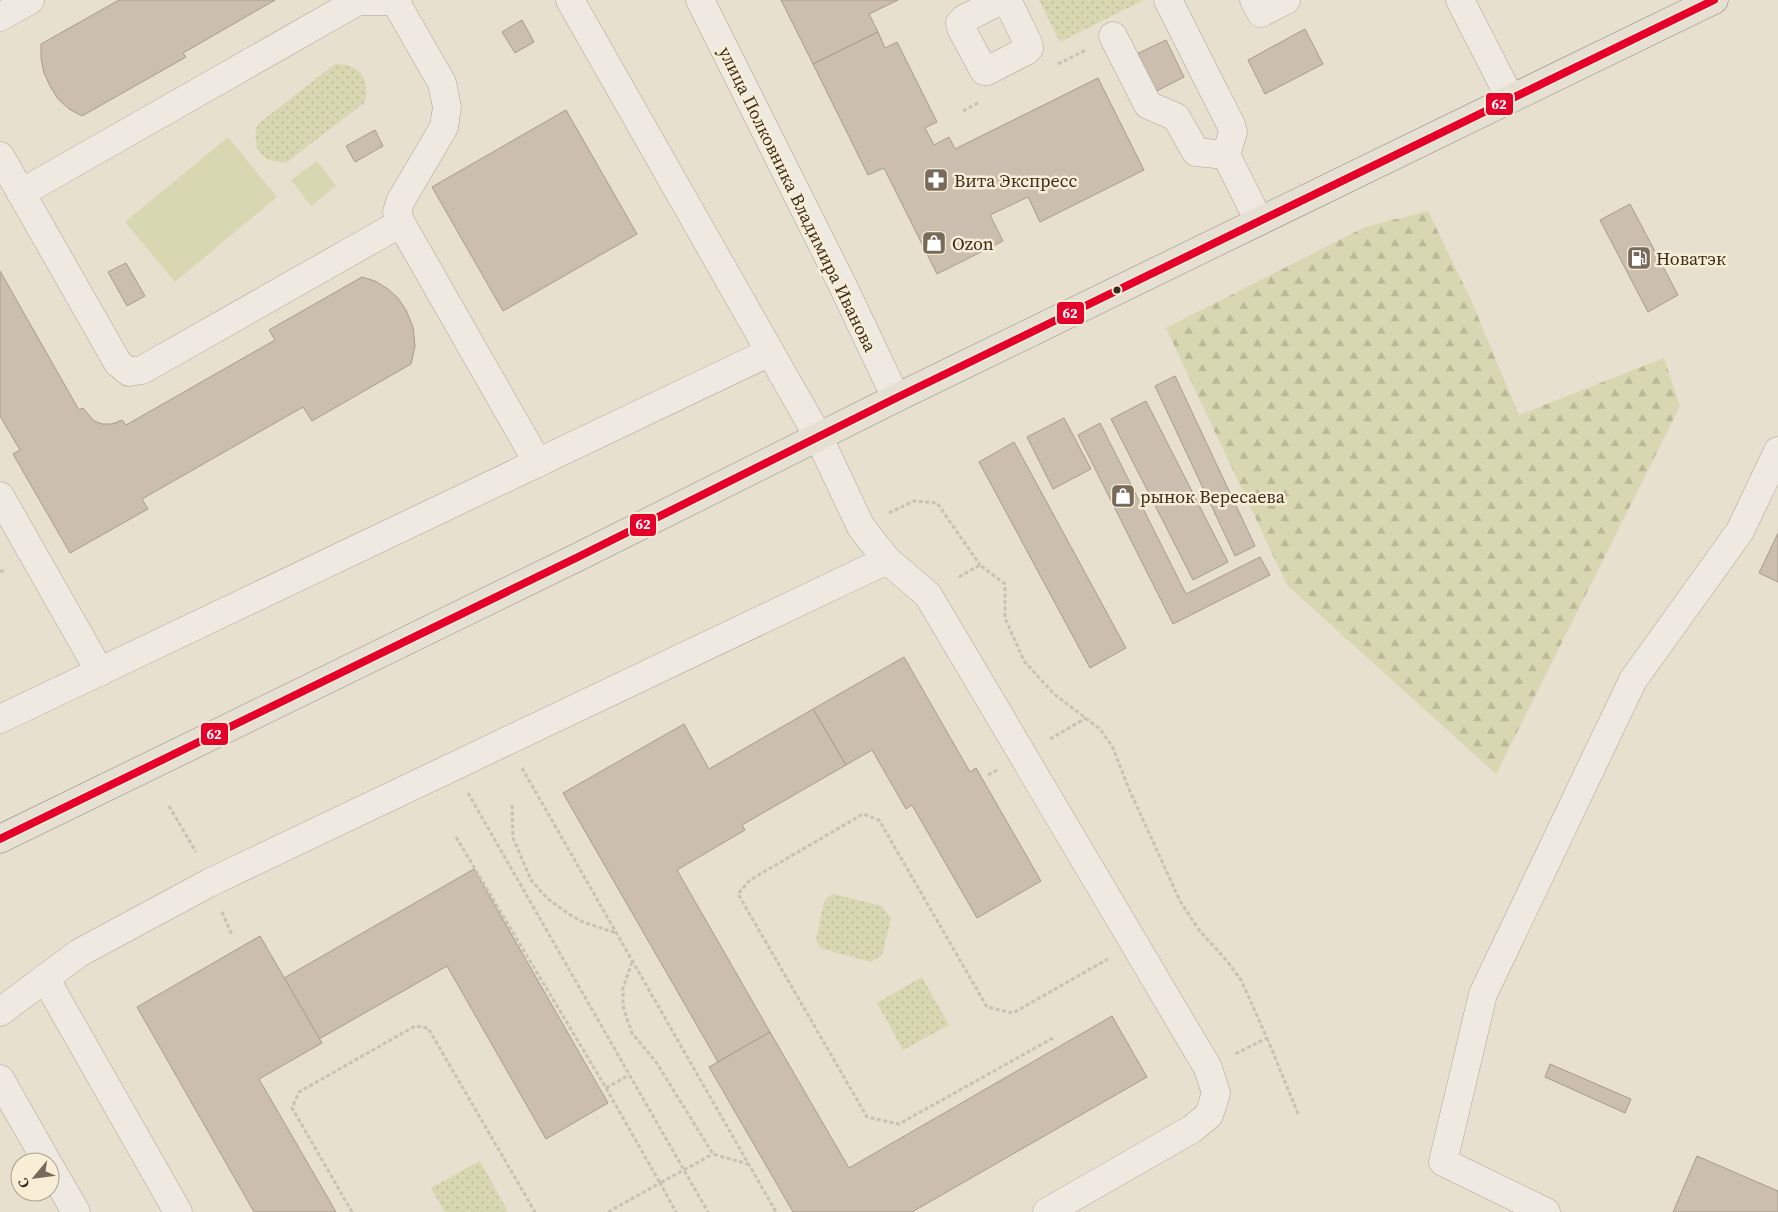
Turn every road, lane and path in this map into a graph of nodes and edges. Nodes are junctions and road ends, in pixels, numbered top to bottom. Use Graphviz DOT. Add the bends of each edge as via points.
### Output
graph roads {
  1 [pos="30,0"];
  2 [pos="570,0"];
  3 [pos="700,0"];
  4 [pos="1001,0"];
  5 [pos="1007,0"];
  6 [pos="1168,0"];
  7 [pos="1254,0"];
  8 [pos="1286,0"];
  9 [pos="1460,0"];
  10 [pos="1714,0"];
  11 [pos="396,1"];
  12 [pos="0,17"];
  13 [pos="1113,36"];
  14 [pos="1510,98"];
  15 [pos="1226,155"];
  16 [pos="0,156"];
  17 [pos="21,193"];
  18 [pos="1259,221"];
  19 [pos="401,222"];
  20 [pos="770,352"];
  21 [pos="896,398"];
  22 [pos="819,438"];
  23 [pos="1778,450"];
  24 [pos="538,463"];
  25 [pos="0,496"];
  26 [pos="861,527"];
  27 [pos="887,560"];
  28 [pos="980,565"];
  29 [pos="959,577"];
  30 [pos="100,672"];
  31 [pos="0,719"];
  32 [pos="506,742"];
  33 [pos="453,766"];
  34 [pos="512,805"];
  35 [pos="169,806"];
  36 [pos="456,837"];
  37 [pos="0,839"];
  38 [pos="196,852"];
  39 [pos="220,907"];
  40 [pos="616,933"];
  41 [pos="232,934"];
  42 [pos="1134,944"];
  43 [pos="632,962"];
  44 [pos="45,978"];
  45 [pos="0,1012"];
  46 [pos="1053,1038"];
  47 [pos="1267,1038"];
  48 [pos="1208,1068"];
  49 [pos="629,1075"];
  50 [pos="0,1079"];
  51 [pos="606,1088"];
  52 [pos="1299,1116"];
  53 [pos="41,1152"];
  54 [pos="713,1154"];
  55 [pos="748,1164"];
  56 [pos="684,1169"];
  57 [pos="660,1183"];
  58 [pos="60,1184"];
  59 [pos="76,1212"];
  60 [pos="178,1212"];
  61 [pos="352,1212"];
  62 [pos="535,1212"];
  63 [pos="608,1212"];
  64 [pos="676,1212"];
  65 [pos="708,1212"];
  66 [pos="776,1212"];
  67 [pos="1047,1212"];
  68 [pos="1546,1212"];
  1 -- 12 [label="lane"];
  2 -- 20 [label="lane"];
  3 -- 21 [label="lane, улица Полковника Владимира Иванова"];
  4 -- 5 [label="lane" via="960,22 984,71 1029,48"];
  6 -- 15 [label="lane" via="1233,132"];
  7 -- 8 [label="lane" via="1261,13"];
  9 -- 14 [label="lane"];
  10 -- 14 [label="main road"];
  11 -- 17 [label="lane" via="358,1"];
  11 -- 19 [label="lane" via="442,83 447,107 444,127 400,202 397,212"];
  13 -- 15 [label="lane" via="1148,105 1176,117 1196,152"];
  14 -- 18 [label="main road"];
  15 -- 18 [label="lane"];
  16 -- 17 [label="lane"];
  17 -- 19 [label="lane" via="118,363 129,372 142,370"];
  18 -- 21 [label="main road"];
  19 -- 24 [label="lane"];
  20 -- 22 [label="lane"];
  20 -- 24 [label="lane"];
  21 -- 22 [label="main road"];
  22 -- 26 [label="lane"];
  22 -- 37 [label="main road"];
  23 -- 68 [label="lane" via="1740,531 1633,680 1483,994 1443,1162"];
  24 -- 30 [label="lane"];
  25 -- 30 [label="lane"];
  26 -- 27 [label="lane"];
  26 -- 28 [label="path" via="914,501 937,503"];
  27 -- 32 [label="lane"];
  27 -- 42 [label="lane" via="928,595"];
  28 -- 29 [label="path"];
  28 -- 47 [label="path" via="1005,584 1005,618 1024,660 1054,694 1100,729 1112,746 1128,789 1180,901 1199,930 1241,980"];
  30 -- 31 [label="lane"];
  32 -- 33 [label="lane"];
  32 -- 40 [label="path"];
  33 -- 44 [label="lane" via="209,883 78,953"];
  33 -- 49 [label="path"];
  34 -- 40 [label="path" via="513,838 531,880 567,913"];
  35 -- 38 [label="path"];
  36 -- 51 [label="path"];
  39 -- 41 [label="path"];
  40 -- 43 [label="path"];
  42 -- 46 [label="path" via="1013,1014 986,1007 879,820 863,814 750,880 738,894 867,1117 899,1124"];
  42 -- 48 [label="lane"];
  43 -- 54 [label="path" via="623,988 628,1022"];
  43 -- 55 [label="path"];
  44 -- 45 [label="lane"];
  44 -- 60 [label="lane"];
  47 -- 48 [label="path"];
  47 -- 52 [label="path"];
  48 -- 67 [label="lane" via="1216,1093 1209,1115 1192,1129"];
  49 -- 51 [label="path"];
  49 -- 56 [label="path"];
  50 -- 53 [label="lane"];
  51 -- 57 [label="path"];
  54 -- 55 [label="path"];
  54 -- 56 [label="path"];
  55 -- 66 [label="path"];
  56 -- 57 [label="path"];
  56 -- 65 [label="path"];
  57 -- 63 [label="path"];
  57 -- 64 [label="path"];
  58 -- 59 [label="lane"];
  61 -- 62 [label="path" via="292,1108 299,1092 415,1026 428,1028"];
}
